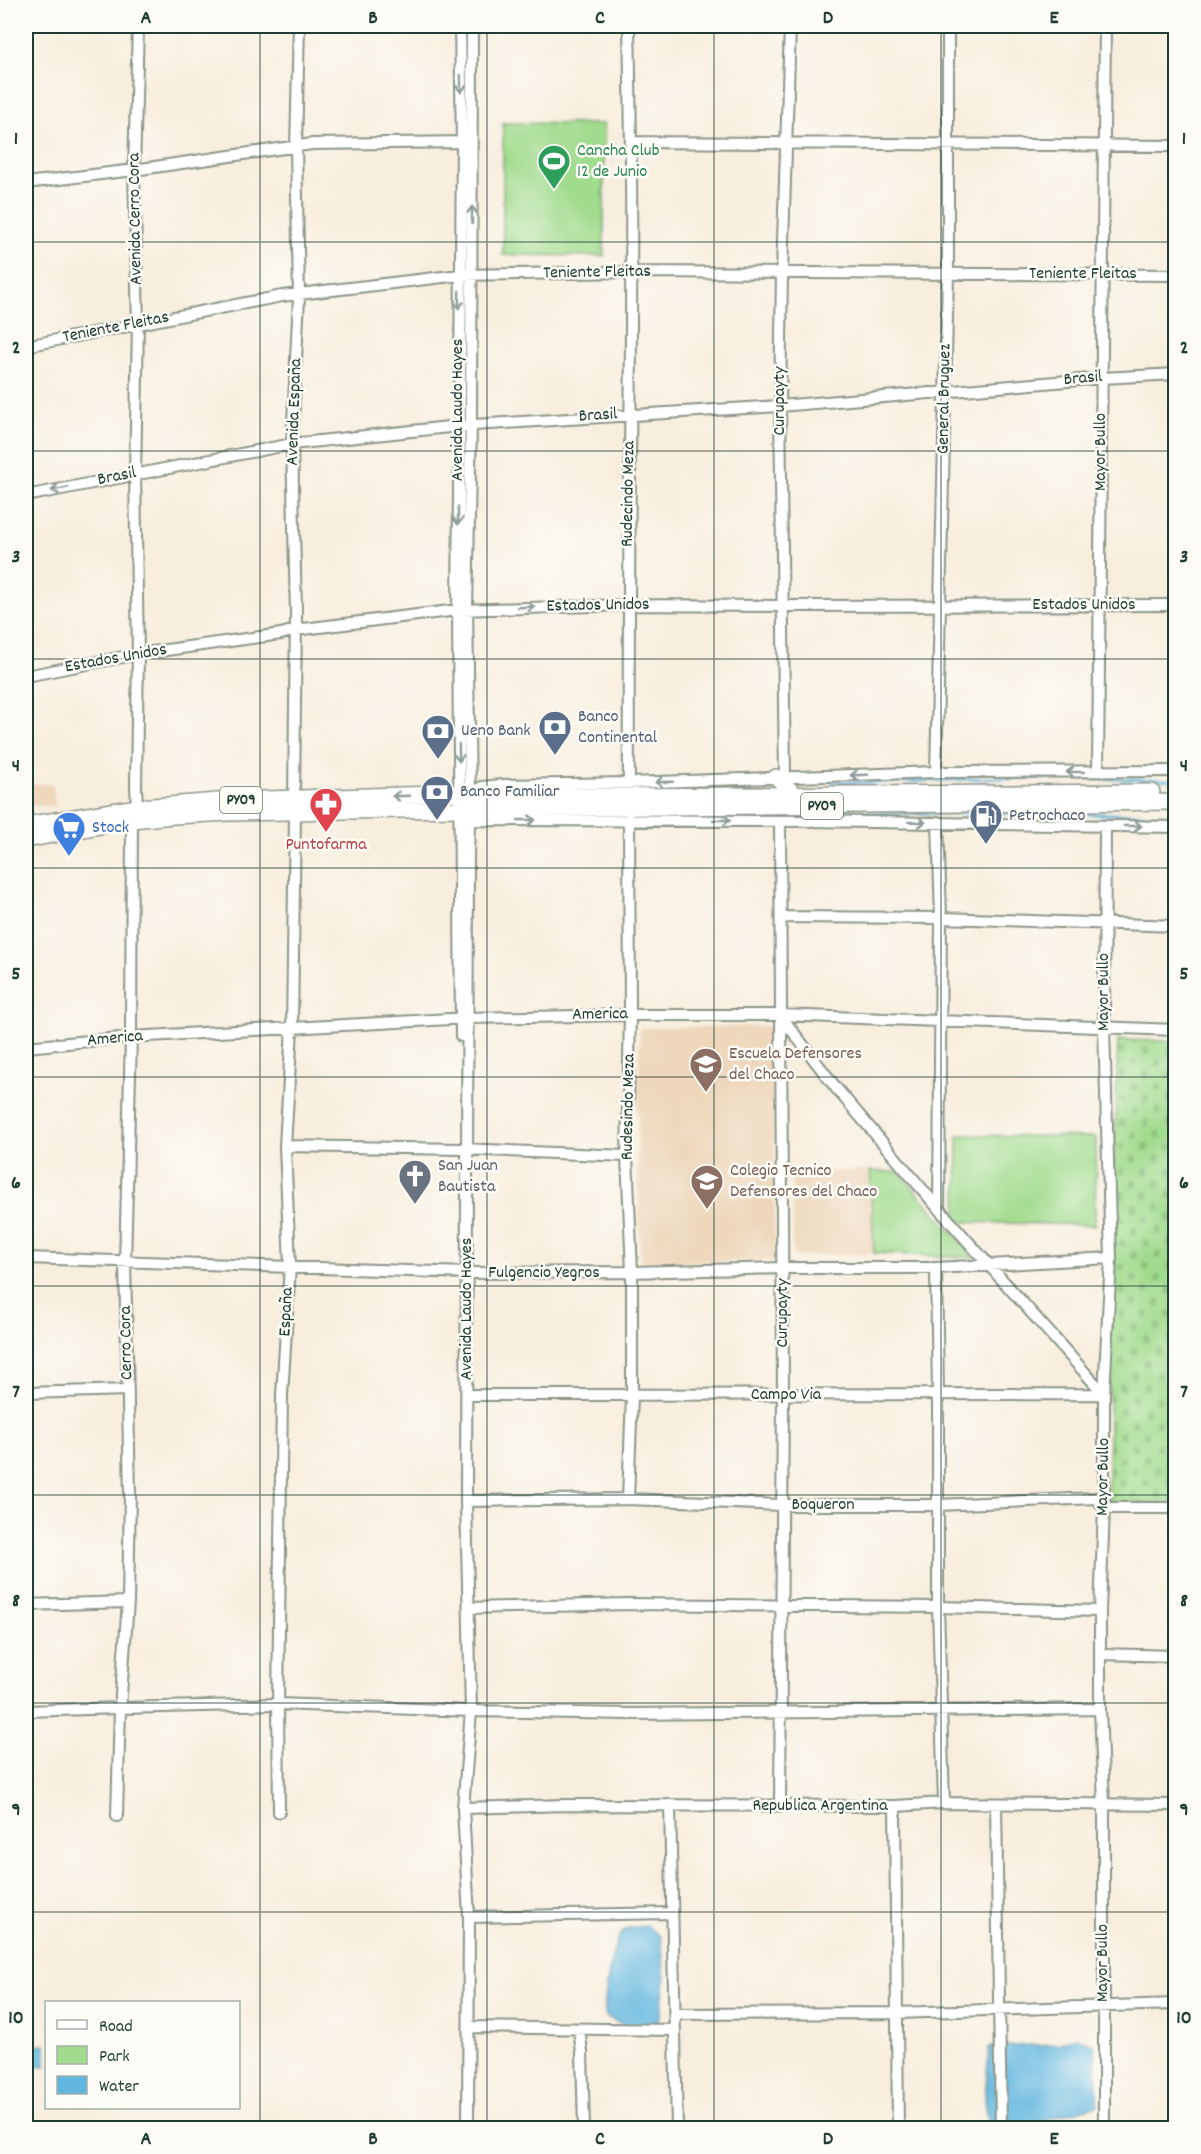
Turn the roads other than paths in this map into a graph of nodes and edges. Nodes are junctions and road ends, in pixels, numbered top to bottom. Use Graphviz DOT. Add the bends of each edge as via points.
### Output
graph roads {
  1 [pos="138,26"];
  2 [pos="298,26"];
  3 [pos="460,26"];
  4 [pos="472,26"];
  5 [pos="629,26"];
  6 [pos="790,26"];
  7 [pos="948,26"];
  8 [pos="1105,26"];
  9 [pos="466,142"];
  10 [pos="632,142"];
  11 [pos="787,143"];
  12 [pos="949,144"];
  13 [pos="1104,146"];
  14 [pos="1176,146"];
  15 [pos="296,147"];
  16 [pos="134,170"];
  17 [pos="26,183"];
  18 [pos="631,272"];
  19 [pos="782,273"];
  20 [pos="948,274"];
  21 [pos="1104,274"];
  22 [pos="460,275"];
  23 [pos="1176,275"];
  24 [pos="472,276"];
  25 [pos="299,296"];
  26 [pos="138,324"];
  27 [pos="26,346"];
  28 [pos="1176,374"];
  29 [pos="1102,378"];
  30 [pos="945,392"];
  31 [pos="780,406"];
  32 [pos="630,414"];
  33 [pos="471,425"];
  34 [pos="458,426"];
  35 [pos="292,444"];
  36 [pos="135,474"];
  37 [pos="26,496"];
  38 [pos="627,604"];
  39 [pos="1101,605"];
  40 [pos="1176,605"];
  41 [pos="781,606"];
  42 [pos="941,606"];
  43 [pos="463,610"];
  44 [pos="295,630"];
  45 [pos="138,654"];
  46 [pos="26,676"];
  47 [pos="1098,771"];
  48 [pos="1176,771"];
  49 [pos="936,772"];
  50 [pos="780,777"];
  51 [pos="629,783"];
  52 [pos="1176,792"];
  53 [pos="796,795"];
  54 [pos="1176,802"];
  55 [pos="295,805"];
  56 [pos="465,805"];
  57 [pos="135,814"];
  58 [pos="629,819"];
  59 [pos="780,820"];
  60 [pos="938,822"];
  61 [pos="26,825"];
  62 [pos="1105,826"];
  63 [pos="1176,826"];
  64 [pos="26,840"];
  65 [pos="782,916"];
  66 [pos="941,918"];
  67 [pos="1104,922"];
  68 [pos="1176,926"];
  69 [pos="630,1015"];
  70 [pos="780,1015"];
  71 [pos="464,1019"];
  72 [pos="939,1022"];
  73 [pos="1104,1028"];
  74 [pos="292,1029"];
  75 [pos="1176,1030"];
  76 [pos="131,1037"];
  77 [pos="26,1047"];
  78 [pos="285,1146"];
  79 [pos="464,1149"];
  80 [pos="627,1156"];
  81 [pos="939,1209"];
  82 [pos="26,1258"];
  83 [pos="1111,1258"];
  84 [pos="124,1262"];
  85 [pos="990,1265"];
  86 [pos="290,1266"];
  87 [pos="783,1268"];
  88 [pos="936,1268"];
  89 [pos="632,1272"];
  90 [pos="465,1273"];
  91 [pos="128,1390"];
  92 [pos="26,1393"];
  93 [pos="1104,1394"];
  94 [pos="467,1395"];
  95 [pos="783,1395"];
  96 [pos="938,1395"];
  97 [pos="632,1396"];
  98 [pos="628,1499"];
  99 [pos="466,1501"];
  100 [pos="781,1505"];
  101 [pos="938,1505"];
  102 [pos="1104,1508"];
  103 [pos="1176,1508"];
  104 [pos="128,1602"];
  105 [pos="26,1605"];
  106 [pos="781,1607"];
  107 [pos="938,1607"];
  108 [pos="469,1608"];
  109 [pos="1100,1611"];
  110 [pos="1100,1654"];
  111 [pos="1176,1656"];
  112 [pos="278,1704"];
  113 [pos="120,1708"];
  114 [pos="1100,1708"];
  115 [pos="941,1709"];
  116 [pos="26,1711"];
  117 [pos="471,1711"];
  118 [pos="781,1713"];
  119 [pos="944,1803"];
  120 [pos="996,1804"];
  121 [pos="1104,1804"];
  122 [pos="670,1805"];
  123 [pos="1176,1805"];
  124 [pos="780,1806"];
  125 [pos="895,1806"];
  126 [pos="464,1808"];
  127 [pos="279,1812"];
  128 [pos="117,1816"];
  129 [pos="671,1914"];
  130 [pos="469,1917"];
  131 [pos="1176,2004"];
  132 [pos="1103,2007"];
  133 [pos="999,2010"];
  134 [pos="896,2013"];
  135 [pos="675,2014"];
  136 [pos="469,2026"];
  137 [pos="579,2029"];
  138 [pos="674,2030"];
  139 [pos="468,2128"];
  140 [pos="584,2128"];
  141 [pos="677,2128"];
  142 [pos="898,2128"];
  143 [pos="1001,2128"];
  144 [pos="1104,2128"];
  1 -- 16 [label="street, Avenida Cerro Cora"];
  2 -- 15 [label="street, Avenida España"];
  3 -- 9 [label="street, Avenida Laudo Hayes, one-way"];
  4 -- 9 [label="street, Avenida Laudo Hayes"];
  5 -- 10 [label="street, Rudecindo Meza"];
  6 -- 11 [label="street, Curupayty"];
  7 -- 12 [label="street, General Bruguez"];
  8 -- 13 [label="street, Mayor Bullo"];
  9 -- 15 [label="street" via="355,142"];
  9 -- 22 [label="street, Avenida Laudo Hayes"];
  24 -- 9 [label="street, Avenida Laudo Hayes, one-way"];
  10 -- 11 [label="street"];
  10 -- 18 [label="street, Rudecindo Meza"];
  11 -- 12 [label="street"];
  11 -- 19 [label="street, Curupayty"];
  12 -- 13 [label="street"];
  12 -- 20 [label="street, General Bruguez"];
  13 -- 14 [label="street"];
  13 -- 21 [label="street, Mayor Bullo"];
  15 -- 16 [label="street"];
  15 -- 25 [label="street, Avenida España"];
  16 -- 17 [label="street"];
  16 -- 26 [label="street, Avenida Cerro Cora"];
  18 -- 19 [label="street, Teniente Fleitas"];
  18 -- 24 [label="street, Teniente Fleitas"];
  18 -- 32 [label="street, Rudecindo Meza"];
  19 -- 20 [label="street, Teniente Fleitas"];
  19 -- 31 [label="street, Curupayty"];
  20 -- 21 [label="street, Teniente Fleitas"];
  20 -- 30 [label="street, General Bruguez"];
  21 -- 23 [label="street, Teniente Fleitas"];
  21 -- 29 [label="street, Mayor Bullo"];
  22 -- 24 [label="street, Teniente Fleitas"];
  22 -- 25 [label="street, Teniente Fleitas"];
  22 -- 34 [label="street, Avenida Laudo Hayes, one-way"];
  24 -- 33 [label="street, Avenida Laudo Hayes"];
  25 -- 26 [label="street, Teniente Fleitas"];
  25 -- 35 [label="street, Avenida España"];
  26 -- 27 [label="street, Teniente Fleitas"];
  26 -- 36 [label="street, Avenida Cerro Cora"];
  28 -- 29 [label="street, Brasil"];
  29 -- 30 [label="street, Brasil"];
  29 -- 39 [label="street, Mayor Bullo"];
  30 -- 31 [label="street, Brasil"];
  30 -- 42 [label="street, General Bruguez"];
  31 -- 32 [label="street, Brasil"];
  31 -- 41 [label="street, Curupayty"];
  32 -- 33 [label="street, Brasil"];
  32 -- 38 [label="street, Rudecindo Meza"];
  33 -- 34 [label="street, Brasil"];
  33 -- 43 [label="street, Avenida Laudo Hayes"];
  34 -- 35 [label="street, Brasil"];
  34 -- 43 [label="street, Avenida Laudo Hayes, one-way"];
  35 -- 36 [label="street, Brasil"];
  35 -- 44 [label="street, Avenida España"];
  36 -- 37 [label="street, Brasil, one-way"];
  36 -- 45 [label="street, Avenida Cerro Cora"];
  38 -- 41 [label="street, Estados Unidos"];
  43 -- 38 [label="street, Estados Unidos, one-way"];
  38 -- 51 [label="street, Rudecindo Meza"];
  39 -- 40 [label="street, Estados Unidos"];
  39 -- 42 [label="street, Estados Unidos"];
  39 -- 47 [label="street, Mayor Bullo"];
  41 -- 42 [label="street, Estados Unidos"];
  41 -- 50 [label="street, Curupayty"];
  42 -- 49 [label="street, General Bruguez"];
  43 -- 44 [label="street, Estados Unidos"];
  43 -- 56 [label="street, Avenida Laudo Hayes"];
  44 -- 45 [label="street, Estados Unidos"];
  44 -- 55 [label="street, Avenida España"];
  45 -- 46 [label="street, Estados Unidos"];
  45 -- 57 [label="street, Avenida Cerro Cora"];
  47 -- 48 [label="street"];
  47 -- 49 [label="street, one-way"];
  49 -- 50 [label="street, one-way"];
  50 -- 51 [label="street, one-way"];
  50 -- 53 [label="highway"];
  51 -- 56 [label="street" via="502,784 482,787"];
  52 -- 53 [label="highway, PY09"];
  53 -- 56 [label="highway, PY09" via="495,797"];
  54 -- 56 [label="highway, PY09"];
  55 -- 56 [label="highway, PY09"];
  55 -- 57 [label="highway, PY09" via="174,816"];
  55 -- 74 [label="street, España"];
  56 -- 58 [label="street, one-way"];
  56 -- 71 [label="street, Avenida Laudo Hayes"];
  57 -- 61 [label="highway, PY09"];
  57 -- 64 [label="highway, PY09"];
  57 -- 76 [label="street, Cerro Cora"];
  58 -- 59 [label="street, one-way"];
  58 -- 69 [label="street, Rudesindo Meza"];
  59 -- 60 [label="street, one-way"];
  59 -- 65 [label="street, Curupayty"];
  60 -- 62 [label="street"];
  60 -- 66 [label="street"];
  62 -- 63 [label="street, one-way"];
  62 -- 67 [label="street, Mayor Bullo"];
  65 -- 66 [label="street"];
  65 -- 70 [label="street, Curupayty"];
  66 -- 67 [label="street"];
  66 -- 72 [label="street"];
  67 -- 68 [label="street"];
  67 -- 73 [label="street, Mayor Bullo"];
  69 -- 70 [label="street, America"];
  69 -- 71 [label="street, America"];
  69 -- 80 [label="street, Rudesindo Meza"];
  70 -- 72 [label="street, America"];
  70 -- 81 [label="street"];
  70 -- 87 [label="street, Curupayty"];
  71 -- 74 [label="street, America"];
  71 -- 79 [label="street, Avenida Laudo Hayes"];
  72 -- 73 [label="street, America"];
  72 -- 81 [label="street"];
  73 -- 75 [label="street, America"];
  73 -- 83 [label="street, Mayor Bullo"];
  74 -- 76 [label="street, America"];
  74 -- 78 [label="street, España"];
  76 -- 77 [label="street, America"];
  76 -- 84 [label="street, Cerro Cora"];
  78 -- 79 [label="street"];
  78 -- 86 [label="street, España"];
  79 -- 80 [label="street"];
  79 -- 90 [label="street, Avenida Laudo Hayes"];
  80 -- 89 [label="street, Rudesindo Meza"];
  81 -- 85 [label="street"];
  82 -- 84 [label="street, Fulgencio Yegros"];
  83 -- 85 [label="street, Fulgencio Yegros"];
  83 -- 93 [label="street, Mayor Bullo"];
  84 -- 86 [label="street, Fulgencio Yegros"];
  84 -- 91 [label="street, Cerro Cora"];
  85 -- 88 [label="street, Fulgencio Yegros"];
  85 -- 93 [label="street"];
  86 -- 90 [label="street, Fulgencio Yegros"];
  86 -- 112 [label="street, España" via="282,1395"];
  87 -- 88 [label="street, Fulgencio Yegros"];
  87 -- 89 [label="street, Fulgencio Yegros"];
  87 -- 95 [label="street, Curupayty"];
  88 -- 96 [label="street"];
  89 -- 90 [label="street, Fulgencio Yegros"];
  89 -- 97 [label="street, Rudesindo Meza"];
  90 -- 94 [label="street, Avenida Laudo Hayes"];
  91 -- 92 [label="street"];
  91 -- 104 [label="street, Cerro Cora"];
  93 -- 96 [label="street, Campo Via"];
  93 -- 102 [label="street, Mayor Bullo"];
  94 -- 97 [label="street, Campo Via"];
  94 -- 99 [label="street, Avenida Laudo Hayes"];
  95 -- 96 [label="street, Campo Via"];
  95 -- 97 [label="street, Campo Via"];
  95 -- 100 [label="street, Curupayty"];
  96 -- 101 [label="street"];
  97 -- 98 [label="street, Rudesindo Meza"];
  98 -- 99 [label="street, Boqueron"];
  98 -- 100 [label="street, Boqueron"];
  99 -- 108 [label="street, Avenida Laudo Hayes"];
  100 -- 101 [label="street, Boqueron"];
  100 -- 106 [label="street, Curupayty"];
  101 -- 102 [label="street, Boqueron" via="1096,1498"];
  101 -- 107 [label="street"];
  102 -- 103 [label="street, Boqueron"];
  102 -- 109 [label="street, Mayor Bullo"];
  104 -- 105 [label="street"];
  104 -- 113 [label="street, Cerro Cora"];
  106 -- 107 [label="street"];
  106 -- 108 [label="street" via="628,1604"];
  106 -- 118 [label="street, Curupayty"];
  107 -- 109 [label="street"];
  107 -- 115 [label="street"];
  108 -- 117 [label="street, Avenida Laudo Hayes"];
  109 -- 110 [label="street, Mayor Bullo"];
  110 -- 111 [label="street"];
  110 -- 114 [label="street, Mayor Bullo"];
  112 -- 113 [label="street"];
  112 -- 117 [label="street"];
  112 -- 127 [label="street, España"];
  113 -- 116 [label="street"];
  113 -- 128 [label="street, Cerro Cora"];
  114 -- 115 [label="street"];
  114 -- 121 [label="street, Mayor Bullo"];
  115 -- 118 [label="street"];
  115 -- 119 [label="street"];
  117 -- 118 [label="street"];
  117 -- 126 [label="street, Avenida Laudo Hayes"];
  118 -- 124 [label="street, Curupayty"];
  119 -- 120 [label="street, Republica Argentina"];
  119 -- 125 [label="street, Republica Argentina"];
  120 -- 121 [label="street, Republica Argentina"];
  120 -- 133 [label="street"];
  121 -- 123 [label="street, Republica Argentina"];
  121 -- 132 [label="street, Mayor Bullo"];
  122 -- 124 [label="street, Republica Argentina"];
  122 -- 126 [label="street, Republica Argentina"];
  122 -- 129 [label="street"];
  124 -- 125 [label="street, Republica Argentina"];
  125 -- 134 [label="street"];
  126 -- 130 [label="street, Avenida Laudo Hayes"];
  129 -- 130 [label="street"];
  129 -- 135 [label="street"];
  130 -- 136 [label="street, Avenida Laudo Hayes"];
  131 -- 132 [label="street"];
  132 -- 133 [label="street"];
  132 -- 144 [label="street, Mayor Bullo"];
  133 -- 134 [label="street"];
  133 -- 143 [label="street"];
  134 -- 135 [label="street"];
  134 -- 142 [label="street"];
  135 -- 138 [label="street"];
  136 -- 137 [label="street"];
  136 -- 139 [label="street, Avenida Laudo Hayes"];
  137 -- 138 [label="street"];
  137 -- 140 [label="street"];
  138 -- 141 [label="street"];
}
